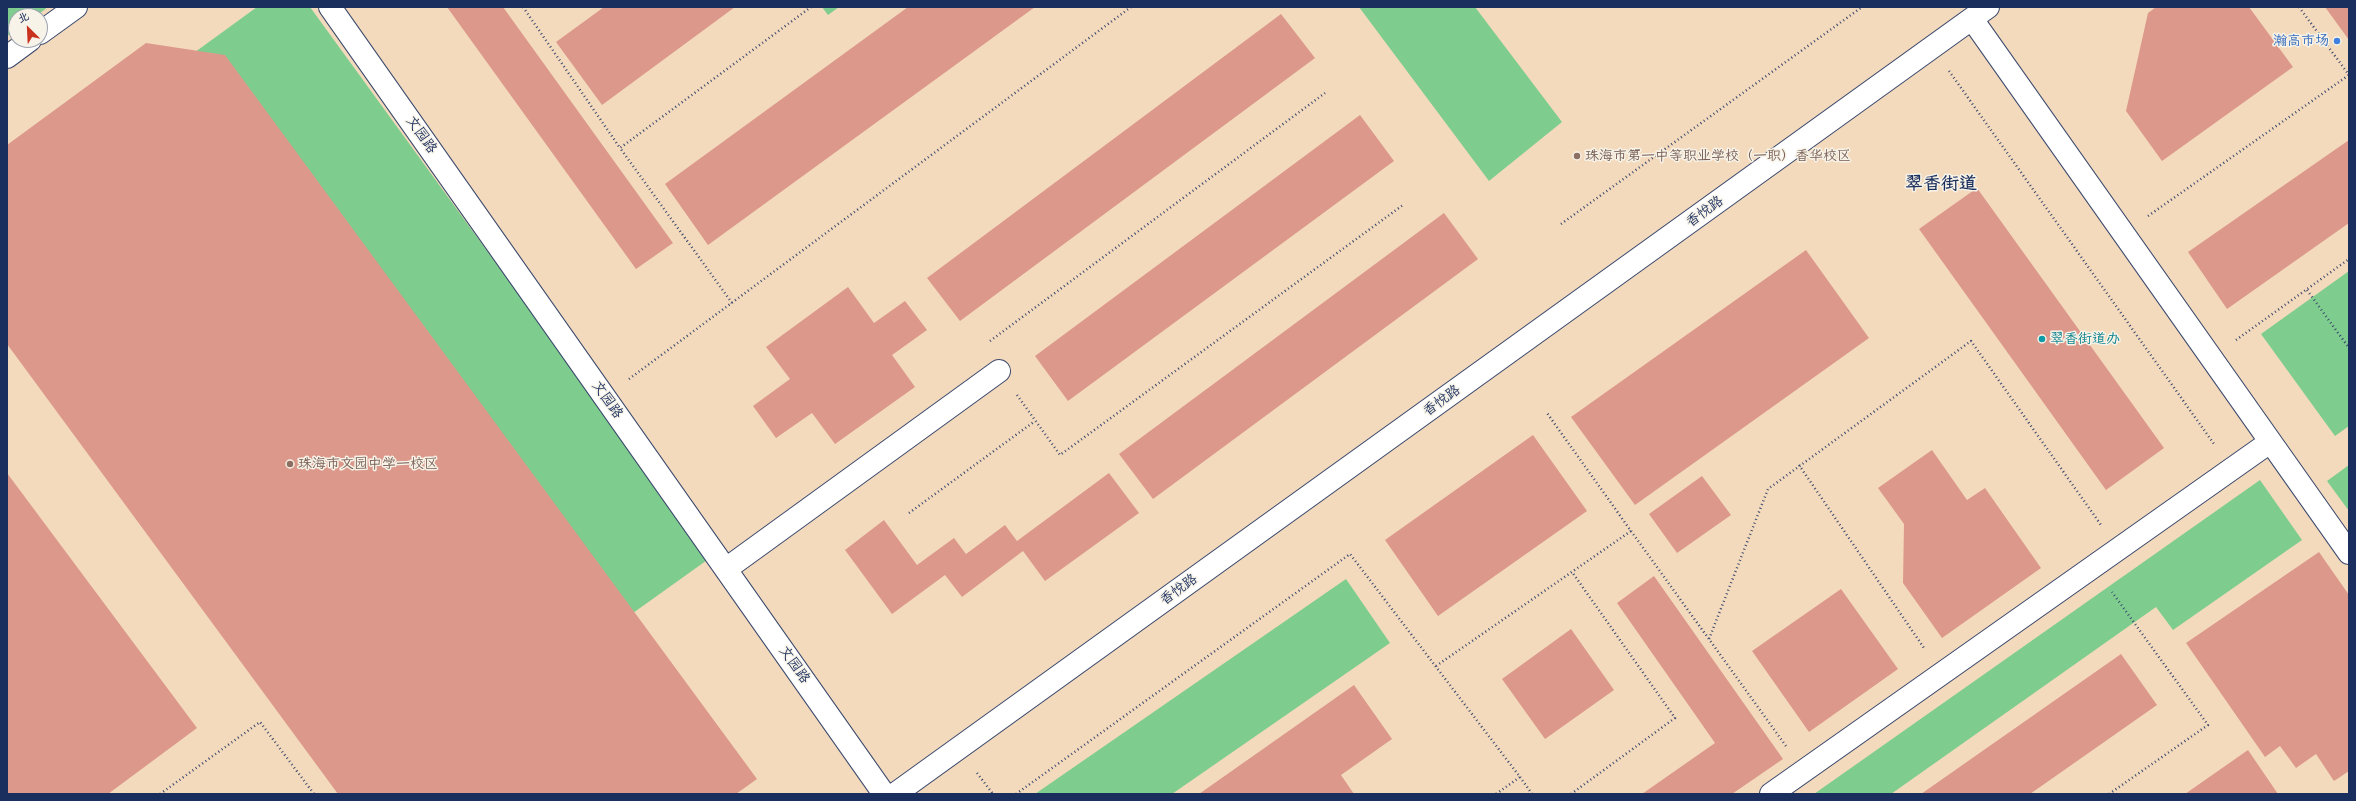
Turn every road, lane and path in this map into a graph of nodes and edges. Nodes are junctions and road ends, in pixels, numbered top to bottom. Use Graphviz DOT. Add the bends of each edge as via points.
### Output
graph roads {
  1 [pos="76,7"];
  2 [pos="330,7"];
  3 [pos="524,7"];
  4 [pos="812,7"];
  5 [pos="1131,7"];
  6 [pos="1862,7"];
  7 [pos="2299,7"];
  8 [pos="1980,13"];
  9 [pos="48,27"];
  10 [pos="19,48"];
  11 [pos="1933,48"];
  12 [pos="7,57"];
  13 [pos="2349,75"];
  14 [pos="1325,93"];
  15 [pos="620,148"];
  16 [pos="1402,205"];
  17 [pos="1561,224"];
  18 [pos="2124,234"];
  19 [pos="2349,259"];
  20 [pos="2307,290"];
  21 [pos="732,303"];
  22 [pos="2349,348"];
  23 [pos="2211,357"];
  24 [pos="1000,371"];
  25 [pos="605,397"];
  26 [pos="1547,413"];
  27 [pos="1035,421"];
  28 [pos="2270,442"];
  29 [pos="1799,465"];
  30 [pos="2232,469"];
  31 [pos="909,514"];
  32 [pos="1631,531"];
  33 [pos="2118,549"];
  34 [pos="2349,553"];
  35 [pos="2094,567"];
  36 [pos="726,569"];
  37 [pos="1572,572"];
  38 [pos="1709,639"];
  39 [pos="1436,666"];
  40 [pos="1942,674"];
  41 [pos="1804,771"];
  42 [pos="1520,777"];
  43 [pos="160,794"];
  44 [pos="314,794"];
  45 [pos="884,794"];
  46 [pos="895,794"];
  47 [pos="1016,794"];
  48 [pos="1496,794"];
  49 [pos="1532,794"];
  50 [pos="1571,794"];
  51 [pos="1771,794"];
  52 [pos="2109,794"];
  1 -- 9 [label="street"];
  2 -- 25 [label="street, 文园路"];
  3 -- 15 [label="path"];
  4 -- 15 [label="path"];
  5 -- 21 [label="path"];
  6 -- 17 [label="path"];
  7 -- 13 [label="path"];
  8 -- 11 [label="street, 香悅路"];
  8 -- 18 [label="street"];
  10 -- 12 [label="street"];
  11 -- 30 [label="path"];
  11 -- 46 [label="street, 香悅路"];
  13 -- 18 [label="path"];
  14 -- 24 [label="path" via="982,347"];
  15 -- 21 [label="path"];
  16 -- 27 [label="path" via="1060,455"];
  18 -- 23 [label="street"];
  19 -- 20 [label="path"];
  20 -- 22 [label="path"];
  20 -- 23 [label="path"];
  21 -- 25 [label="path"];
  23 -- 28 [label="street"];
  24 -- 27 [label="path"];
  24 -- 36 [label="street"];
  25 -- 36 [label="street, 文园路"];
  26 -- 32 [label="path"];
  27 -- 31 [label="path"];
  28 -- 30 [label="street"];
  28 -- 34 [label="street"];
  29 -- 33 [label="path" via="1971,341"];
  29 -- 38 [label="path" via="1768,489"];
  29 -- 40 [label="path"];
  30 -- 33 [label="street"];
  32 -- 37 [label="path"];
  32 -- 38 [label="path"];
  33 -- 35 [label="street"];
  35 -- 40 [label="street"];
  35 -- 52 [label="path" via="2208,725"];
  36 -- 45 [label="street, 文园路"];
  37 -- 39 [label="path"];
  37 -- 50 [label="path" via="1675,718"];
  38 -- 41 [label="path"];
  39 -- 42 [label="path"];
  39 -- 47 [label="path" via="1350,554"];
  40 -- 41 [label="street"];
  41 -- 51 [label="street"];
  42 -- 48 [label="path"];
  42 -- 49 [label="path"];
  43 -- 44 [label="path" via="260,722"];
}
